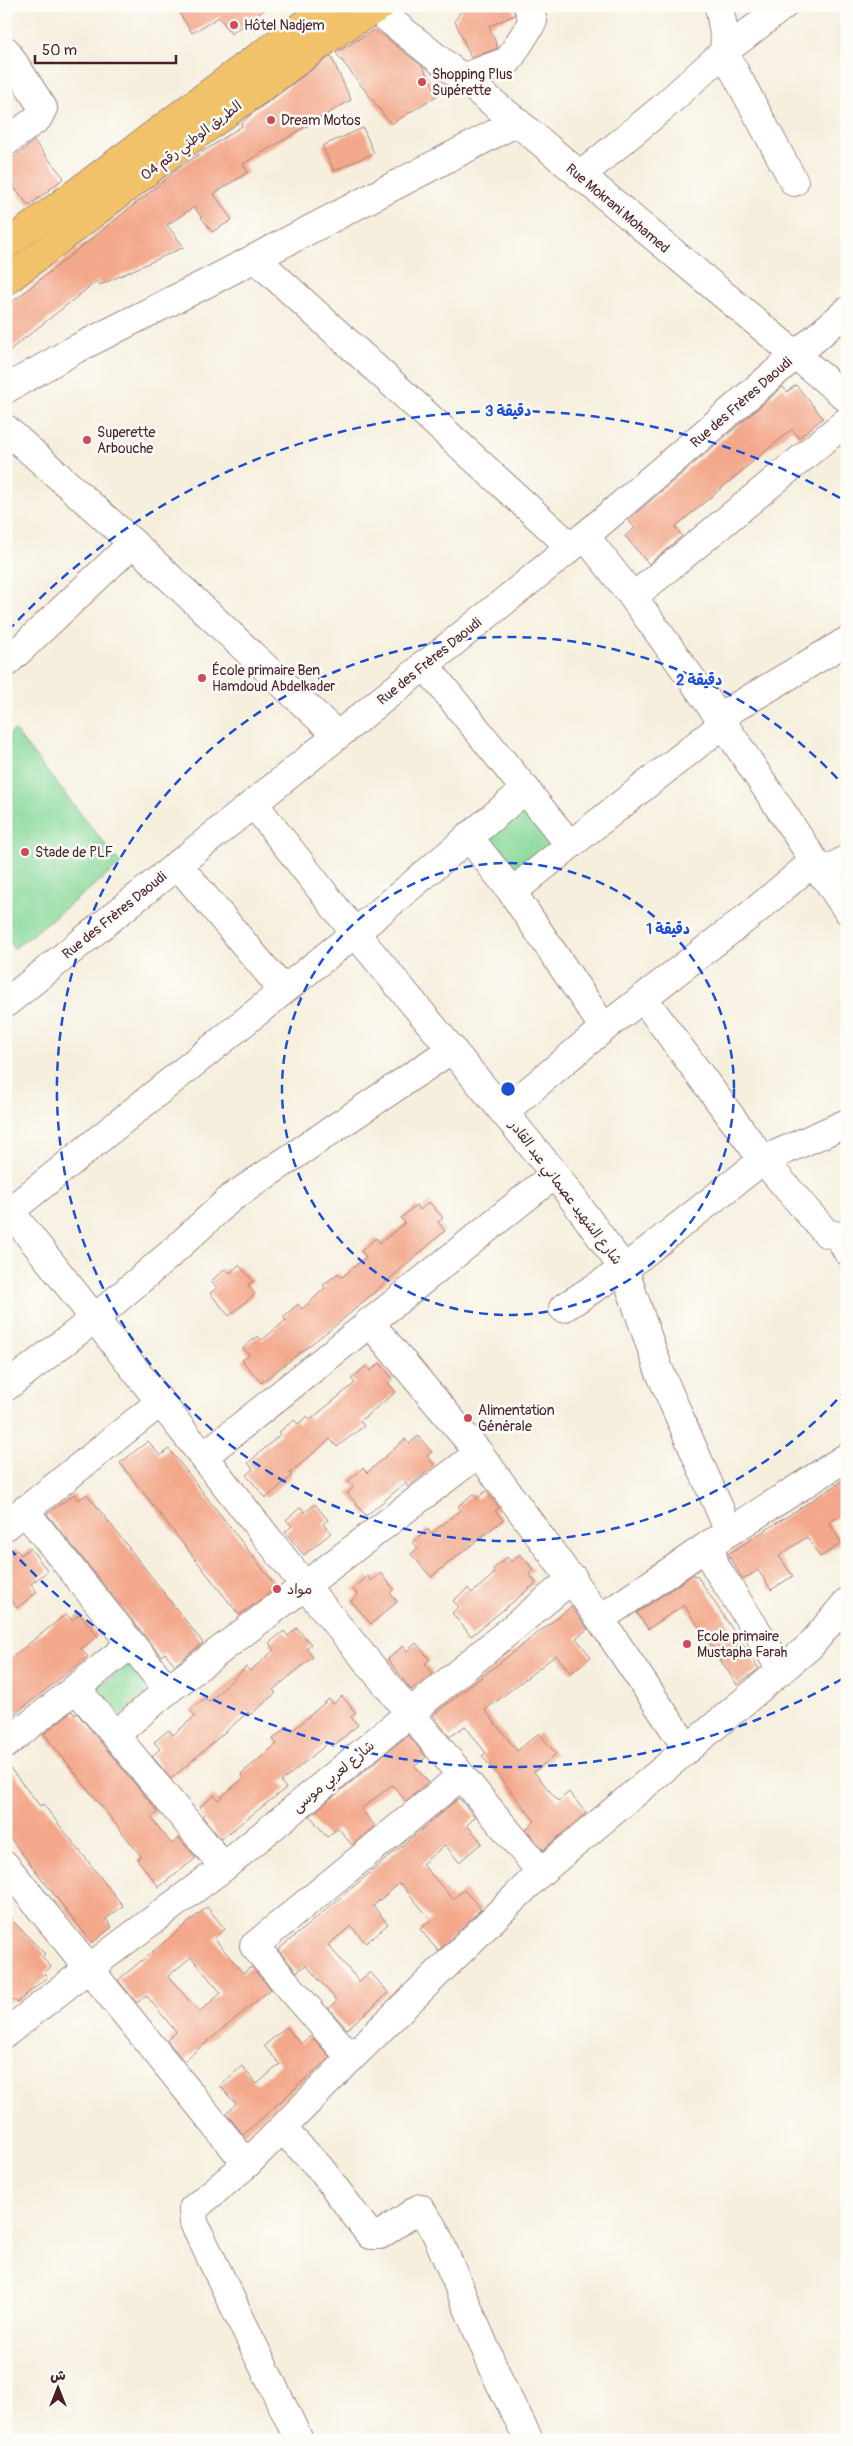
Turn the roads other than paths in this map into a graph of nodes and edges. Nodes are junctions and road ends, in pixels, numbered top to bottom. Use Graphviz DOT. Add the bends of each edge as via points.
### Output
graph roads {
  1 [pos="329,6"];
  2 [pos="528,6"];
  3 [pos="719,6"];
  4 [pos="783,6"];
  5 [pos="380,10"];
  6 [pos="6,51"];
  7 [pos="724,52"];
  8 [pos="462,78"];
  9 [pos="517,122"];
  10 [pos="6,142"];
  11 [pos="580,176"];
  12 [pos="794,182"];
  13 [pos="6,245"];
  14 [pos="255,258"];
  15 [pos="6,281"];
  16 [pos="847,311"];
  17 [pos="796,356"];
  18 [pos="6,389"];
  19 [pos="847,398"];
  20 [pos="847,421"];
  21 [pos="6,428"];
  22 [pos="578,541"];
  23 [pos="133,543"];
  24 [pos="633,598"];
  25 [pos="847,641"];
  26 [pos="6,663"];
  27 [pos="424,664"];
  28 [pos="720,721"];
  29 [pos="337,735"];
  30 [pos="526,789"];
  31 [pos="254,804"];
  32 [pos="468,836"];
  33 [pos="570,845"];
  34 [pos="847,859"];
  35 [pos="177,864"];
  36 [pos="817,868"];
  37 [pos="512,892"];
  38 [pos="847,910"];
  39 [pos="355,933"];
  40 [pos="282,990"];
  41 [pos="643,998"];
  42 [pos="8,999"];
  43 [pos="604,1028"];
  44 [pos="452,1049"];
  45 [pos="505,1112"];
  46 [pos="847,1123"];
  47 [pos="763,1160"];
  48 [pos="556,1174"];
  49 [pos="8,1208"];
  50 [pos="844,1239"];
  51 [pos="624,1269"];
  52 [pos="563,1308"];
  53 [pos="94,1319"];
  54 [pos="369,1322"];
  55 [pos="6,1387"];
  56 [pos="159,1403"];
  57 [pos="479,1453"];
  58 [pos="204,1456"];
  59 [pos="847,1457"];
  60 [pos="15,1518"];
  61 [pos="719,1538"];
  62 [pos="573,1578"];
  63 [pos="306,1587"];
  64 [pos="847,1602"];
  65 [pos="600,1619"];
  66 [pos="131,1644"];
  67 [pos="782,1670"];
  68 [pos="76,1688"];
  69 [pos="168,1690"];
  70 [pos="408,1713"];
  71 [pos="116,1734"];
  72 [pos="6,1744"];
  73 [pos="687,1748"];
  74 [pos="460,1776"];
  75 [pos="6,1866"];
  76 [pos="224,1868"];
  77 [pos="541,1872"];
  78 [pos="89,1968"];
  79 [pos="6,2033"];
  80 [pos="351,2058"];
  81 [pos="282,2129"];
  82 [pos="247,2164"];
  83 [pos="299,2440"];
  84 [pos="529,2440"];
  1 -- 13 [label="highway, الطريق الوطني رقم 04"];
  2 -- 8 [label="street" via="533,21 508,62"];
  3 -- 7 [label="street" via="725,38"];
  4 -- 7 [label="street"];
  5 -- 8 [label="street, Rue Mokrani Mohamed"];
  5 -- 15 [label="highway, الطريق الوطني رقم 04" via="342,29 176,150"];
  6 -- 10 [label="street" via="43,108 38,118"];
  7 -- 11 [label="street"];
  7 -- 12 [label="street"];
  8 -- 9 [label="street, Rue Mokrani Mohamed"];
  9 -- 11 [label="street, Rue Mokrani Mohamed"];
  9 -- 14 [label="street"];
  11 -- 17 [label="street, Rue Mokrani Mohamed"];
  14 -- 18 [label="street" via="76,349"];
  14 -- 22 [label="street"];
  16 -- 17 [label="street, Rue des Frères Daoudi"];
  17 -- 19 [label="street, Rue Mokrani Mohamed"];
  17 -- 22 [label="street, Rue des Frères Daoudi"];
  20 -- 24 [label="street"];
  21 -- 23 [label="street"];
  22 -- 24 [label="street"];
  22 -- 27 [label="street, Rue des Frères Daoudi"];
  23 -- 26 [label="street"];
  23 -- 29 [label="street"];
  24 -- 28 [label="street"];
  25 -- 28 [label="street"];
  27 -- 29 [label="street, Rue des Frères Daoudi"];
  27 -- 30 [label="street"];
  28 -- 33 [label="street"];
  28 -- 36 [label="street"];
  29 -- 31 [label="street, Rue des Frères Daoudi"];
  30 -- 32 [label="street"];
  30 -- 33 [label="street"];
  31 -- 35 [label="street, Rue des Frères Daoudi"];
  31 -- 39 [label="street, شارع الشهيد عصماني عبد القادر"];
  32 -- 37 [label="street"];
  32 -- 39 [label="street"];
  33 -- 37 [label="street"];
  34 -- 36 [label="street"];
  35 -- 40 [label="street"];
  35 -- 42 [label="street, Rue des Frères Daoudi"];
  36 -- 38 [label="street"];
  36 -- 41 [label="street"];
  37 -- 43 [label="street"];
  39 -- 40 [label="street"];
  39 -- 44 [label="street, شارع الشهيد عصماني عبد القادر"];
  40 -- 49 [label="street"];
  41 -- 43 [label="street"];
  41 -- 47 [label="street"];
  43 -- 45 [label="street"];
  44 -- 45 [label="street, شارع الشهيد عصماني عبد القادر"];
  44 -- 53 [label="street" via="231,1198"];
  45 -- 48 [label="street, شارع الشهيد عصماني عبد القادر"];
  46 -- 47 [label="street"];
  47 -- 50 [label="street" via="826,1233"];
  47 -- 51 [label="street"];
  48 -- 51 [label="street, شارع الشهيد عصماني عبد القادر"];
  48 -- 54 [label="street"];
  49 -- 53 [label="street"];
  51 -- 52 [label="street"];
  51 -- 61 [label="street, شارع الشهيد عصماني عبد القادر"];
  53 -- 55 [label="street"];
  53 -- 56 [label="street"];
  54 -- 57 [label="street"];
  54 -- 58 [label="street"];
  56 -- 58 [label="street"];
  56 -- 60 [label="street"];
  57 -- 62 [label="street"];
  57 -- 63 [label="street"];
  58 -- 63 [label="street"];
  59 -- 61 [label="street"];
  60 -- 66 [label="street"];
  61 -- 65 [label="street"];
  61 -- 67 [label="street, شارع الشهيد عصماني عبد القادر" via="715,1566"];
  62 -- 65 [label="street"];
  62 -- 70 [label="street, شارع لعربي موسى"];
  63 -- 69 [label="street"];
  63 -- 70 [label="street"];
  64 -- 67 [label="street" via="810,1646"];
  65 -- 73 [label="street"];
  66 -- 68 [label="street"];
  66 -- 69 [label="street"];
  67 -- 73 [label="street"];
  68 -- 71 [label="street"];
  68 -- 72 [label="street"];
  69 -- 71 [label="street"];
  70 -- 74 [label="street"];
  70 -- 76 [label="street, شارع لعربي موسى"];
  71 -- 76 [label="street"];
  73 -- 77 [label="street"];
  74 -- 77 [label="street"];
  74 -- 80 [label="street" via="254,1946"];
  75 -- 78 [label="street"];
  76 -- 78 [label="street, شارع لعربي موسى"];
  77 -- 80 [label="street"];
  78 -- 79 [label="street, شارع لعربي موسى"];
  78 -- 82 [label="street"];
  80 -- 81 [label="street"];
  81 -- 82 [label="street"];
  81 -- 84 [label="street" via="320,2168 370,2236 380,2235 420,2208 435,2231 500,2383"];
  82 -- 83 [label="street" via="193,2209 194,2223"];
}
